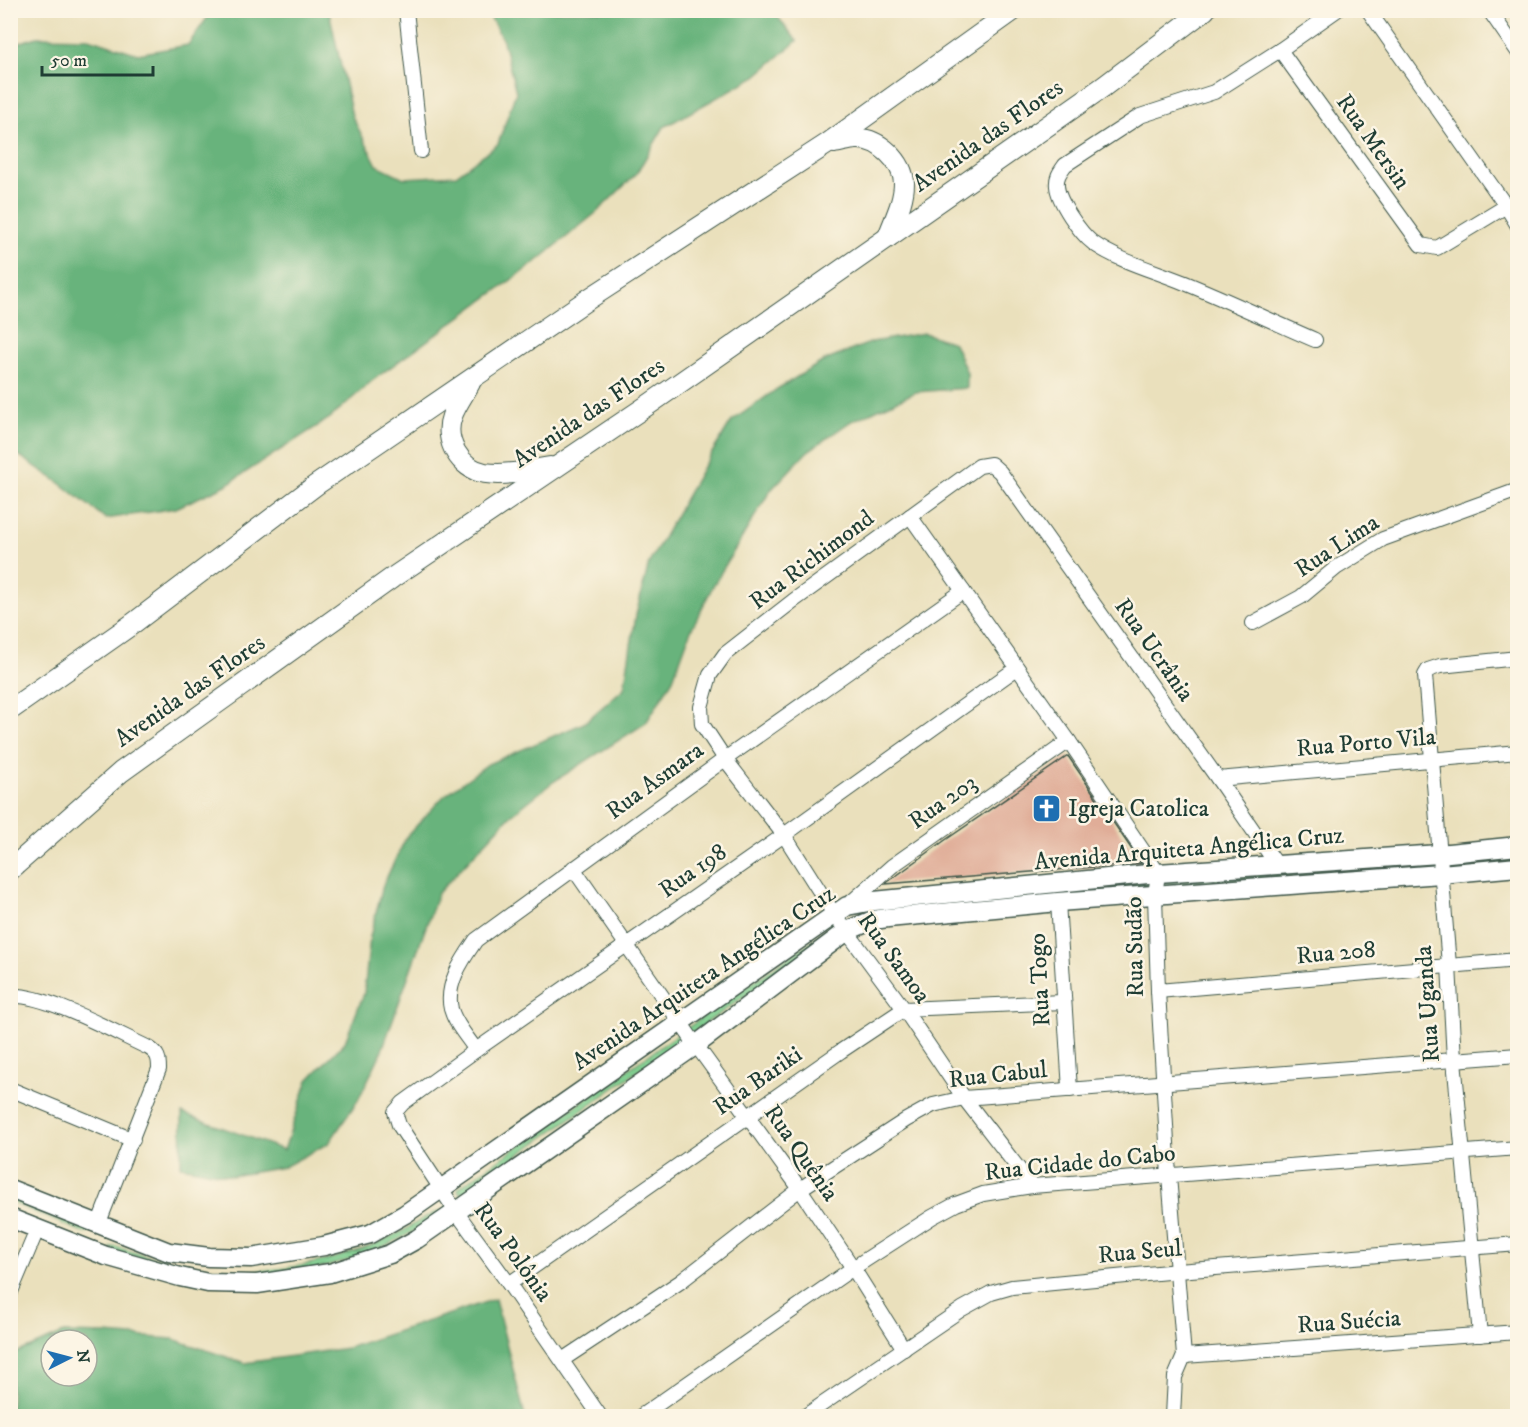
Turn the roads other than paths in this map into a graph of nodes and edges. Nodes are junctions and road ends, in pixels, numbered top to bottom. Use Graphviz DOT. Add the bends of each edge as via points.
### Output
graph roads {
  1 [pos="406,10"];
  2 [pos="1014,10"];
  3 [pos="1205,10"];
  4 [pos="1337,10"];
  5 [pos="1368,10"];
  6 [pos="1489,10"];
  7 [pos="1280,50"];
  8 [pos="1518,52"];
  9 [pos="827,144"];
  10 [pos="420,151"];
  11 [pos="1512,202"];
  12 [pos="1518,226"];
  13 [pos="888,237"];
  14 [pos="1315,340"];
  15 [pos="473,378"];
  16 [pos="991,464"];
  17 [pos="558,466"];
  18 [pos="1518,490"];
  19 [pos="910,516"];
  20 [pos="963,591"];
  21 [pos="1253,623"];
  22 [pos="1518,658"];
  23 [pos="1017,668"];
  24 [pos="10,710"];
  25 [pos="702,724"];
  26 [pos="1069,741"];
  27 [pos="1518,752"];
  28 [pos="725,759"];
  29 [pos="1432,759"];
  30 [pos="1218,779"];
  31 [pos="784,835"];
  32 [pos="1518,846"];
  33 [pos="1439,854"];
  34 [pos="1277,866"];
  35 [pos="1518,867"];
  36 [pos="573,868"];
  37 [pos="10,870"];
  38 [pos="1158,873"];
  39 [pos="1441,874"];
  40 [pos="1155,896"];
  41 [pos="1058,902"];
  42 [pos="841,910"];
  43 [pos="847,931"];
  44 [pos="626,945"];
  45 [pos="1518,960"];
  46 [pos="1449,966"];
  47 [pos="1158,991"];
  48 [pos="10,996"];
  49 [pos="1063,1002"];
  50 [pos="904,1009"];
  51 [pos="680,1021"];
  52 [pos="696,1045"];
  53 [pos="476,1050"];
  54 [pos="1518,1054"];
  55 [pos="1454,1060"];
  56 [pos="1164,1083"];
  57 [pos="10,1089"];
  58 [pos="1070,1090"];
  59 [pos="964,1098"];
  60 [pos="395,1112"];
  61 [pos="747,1116"];
  62 [pos="133,1140"];
  63 [pos="1518,1148"];
  64 [pos="1462,1152"];
  65 [pos="1170,1176"];
  66 [pos="1032,1186"];
  67 [pos="10,1189"];
  68 [pos="441,1189"];
  69 [pos="800,1189"];
  70 [pos="456,1213"];
  71 [pos="10,1218"];
  72 [pos="99,1225"];
  73 [pos="37,1230"];
  74 [pos="1518,1244"];
  75 [pos="1472,1249"];
  76 [pos="853,1268"];
  77 [pos="1178,1271"];
  78 [pos="509,1284"];
  79 [pos="10,1294"];
  80 [pos="1518,1332"];
  81 [pos="1480,1335"];
  82 [pos="904,1349"];
  83 [pos="1184,1356"];
  84 [pos="562,1360"];
  85 [pos="600,1416"];
  86 [pos="641,1416"];
  87 [pos="805,1416"];
  88 [pos="1173,1416"];
  1 -- 10 [label="street"];
  2 -- 9 [label="main road"];
  3 -- 13 [label="main road, Avenida das Flores" via="1103,87"];
  4 -- 7 [label="street"];
  5 -- 11 [label="street"];
  6 -- 8 [label="street"];
  7 -- 11 [label="street, Rua Mersin" via="1420,244 1437,248"];
  7 -- 14 [label="street" via="1214,92 1140,116 1065,165 1057,184 1059,197 1092,242"];
  9 -- 13 [label="main road" via="859,138 881,146 896,159 904,182"];
  9 -- 15 [label="main road"];
  11 -- 12 [label="street"];
  13 -- 17 [label="main road, Avenida das Flores"];
  15 -- 17 [label="main road" via="451,418 455,454 464,465 483,473 508,474"];
  15 -- 24 [label="main road" via="316,485 131,625"];
  16 -- 19 [label="street, Rua Richimond" via="979,466"];
  16 -- 30 [label="street, Rua Ucrânia"];
  17 -- 37 [label="main road, Avenida das Flores" via="392,578 121,772"];
  18 -- 21 [label="street, Rua Lima" via="1383,539 1336,568 1301,597"];
  19 -- 20 [label="street, Rua Sudão"];
  19 -- 25 [label="street, Rua Richimond" via="725,654 704,692"];
  20 -- 23 [label="street, Rua Sudão"];
  20 -- 28 [label="street, Rua Asmara"];
  22 -- 29 [label="street, Rua Uganda" via="1428,670 1425,682"];
  23 -- 26 [label="street, Rua Sudão"];
  23 -- 31 [label="street, Rua 198"];
  25 -- 28 [label="street, Rua Samoa"];
  26 -- 38 [label="street, Rua Sudão"];
  26 -- 42 [label="street, Rua 203" via="892,866"];
  27 -- 29 [label="street, Rua Porto Vila"];
  28 -- 31 [label="street, Rua Samoa"];
  28 -- 36 [label="street, Rua Asmara"];
  29 -- 30 [label="street, Rua Porto Vila"];
  29 -- 33 [label="street, Rua Uganda"];
  30 -- 34 [label="street, Rua Ucrânia"];
  31 -- 42 [label="street, Rua Samoa"];
  31 -- 44 [label="street, Rua 198"];
  32 -- 33 [label="street, Avenida Arquiteta Angélica Cruz"];
  33 -- 34 [label="street, Avenida Arquiteta Angélica Cruz"];
  33 -- 39 [label="street, Rua Uganda"];
  34 -- 38 [label="street, Avenida Arquiteta Angélica Cruz"];
  35 -- 39 [label="street, Avenida Arquiteta Angélica Cruz"];
  36 -- 44 [label="street, Rua Quênia"];
  36 -- 53 [label="street, Rua Asmara" via="476,940 461,964 451,988 451,1009"];
  38 -- 40 [label="street, Rua Sudão"];
  38 -- 42 [label="street, Avenida Arquiteta Angélica Cruz" via="874,901"];
  39 -- 40 [label="street, Avenida Arquiteta Angélica Cruz"];
  39 -- 46 [label="street, Rua Uganda"];
  40 -- 41 [label="street, Avenida Arquiteta Angélica Cruz"];
  40 -- 47 [label="street, Rua Sudão"];
  41 -- 43 [label="street, Avenida Arquiteta Angélica Cruz" via="888,918"];
  41 -- 49 [label="street, Rua Togo"];
  42 -- 43 [label="street, Rua Samoa"];
  42 -- 51 [label="street, Avenida Arquiteta Angélica Cruz"];
  43 -- 50 [label="street, Rua Samoa"];
  43 -- 52 [label="street, Avenida Arquiteta Angélica Cruz"];
  44 -- 51 [label="street, Rua Quênia"];
  44 -- 53 [label="street, Rua 198"];
  45 -- 46 [label="street, Rua 208"];
  46 -- 47 [label="street, Rua 208"];
  46 -- 55 [label="street, Rua Uganda"];
  47 -- 56 [label="street, Rua Sudão"];
  48 -- 62 [label="street" via="48,1002 156,1052 159,1069"];
  49 -- 50 [label="street"];
  49 -- 58 [label="street, Rua Togo"];
  50 -- 59 [label="street, Rua Samoa"];
  50 -- 61 [label="street, Rua Bariki"];
  51 -- 52 [label="street, Rua Quênia"];
  51 -- 68 [label="street, Avenida Arquiteta Angélica Cruz"];
  52 -- 61 [label="street, Rua Quênia"];
  52 -- 70 [label="street, Avenida Arquiteta Angélica Cruz"];
  53 -- 60 [label="street, Rua 198"];
  54 -- 55 [label="street, Rua Cabul"];
  55 -- 56 [label="street, Rua Cabul"];
  55 -- 64 [label="street, Rua Uganda"];
  56 -- 58 [label="street, Rua Cabul"];
  56 -- 65 [label="street, Rua Sudão"];
  57 -- 62 [label="street"];
  58 -- 59 [label="street, Rua Cabul"];
  59 -- 66 [label="street, Rua Samoa"];
  59 -- 69 [label="street, Rua Cabul" via="933,1105"];
  60 -- 68 [label="street, Rua Polônia" via="399,1125"];
  61 -- 69 [label="street, Rua Quênia"];
  61 -- 78 [label="street, Rua Bariki"];
  62 -- 72 [label="street"];
  63 -- 64 [label="street, Rua Cidade do Cabo"];
  64 -- 65 [label="street, Rua Cidade do Cabo"];
  64 -- 75 [label="street, Rua Uganda"];
  65 -- 66 [label="street, Rua Cidade do Cabo"];
  65 -- 77 [label="street, Rua Sudão"];
  66 -- 76 [label="street, Rua Cidade do Cabo" via="983,1194 956,1204"];
  67 -- 72 [label="street, Avenida Arquiteta Angélica Cruz"];
  68 -- 70 [label="street, Rua Polônia"];
  68 -- 72 [label="street, Avenida Arquiteta Angélica Cruz" via="370,1234 291,1253 251,1258 169,1252"];
  69 -- 76 [label="street, Rua Quênia"];
  69 -- 84 [label="street, Rua Cabul" via="680,1282"];
  70 -- 73 [label="street, Avenida Arquiteta Angélica Cruz" via="390,1254 330,1273 257,1284 208,1283 180,1277 106,1256"];
  70 -- 78 [label="street, Rua Polônia"];
  71 -- 73 [label="street, Avenida Arquiteta Angélica Cruz"];
  73 -- 79 [label="street"];
  74 -- 75 [label="street, Rua Seul"];
  75 -- 77 [label="street, Rua Seul"];
  75 -- 81 [label="street, Rua Uganda"];
  76 -- 82 [label="street, Rua Quênia"];
  76 -- 86 [label="street, Rua Cidade do Cabo"];
  77 -- 82 [label="street, Rua Seul" via="1012,1287 981,1298"];
  77 -- 83 [label="street, Rua Sudão"];
  78 -- 84 [label="street, Rua Polônia"];
  80 -- 81 [label="street, Rua Suécia"];
  81 -- 83 [label="street, Rua Suécia"];
  82 -- 87 [label="street, Rua Seul"];
  83 -- 88 [label="street, Rua Sudão" via="1175,1377"];
  84 -- 85 [label="street, Rua Polônia"];
}
